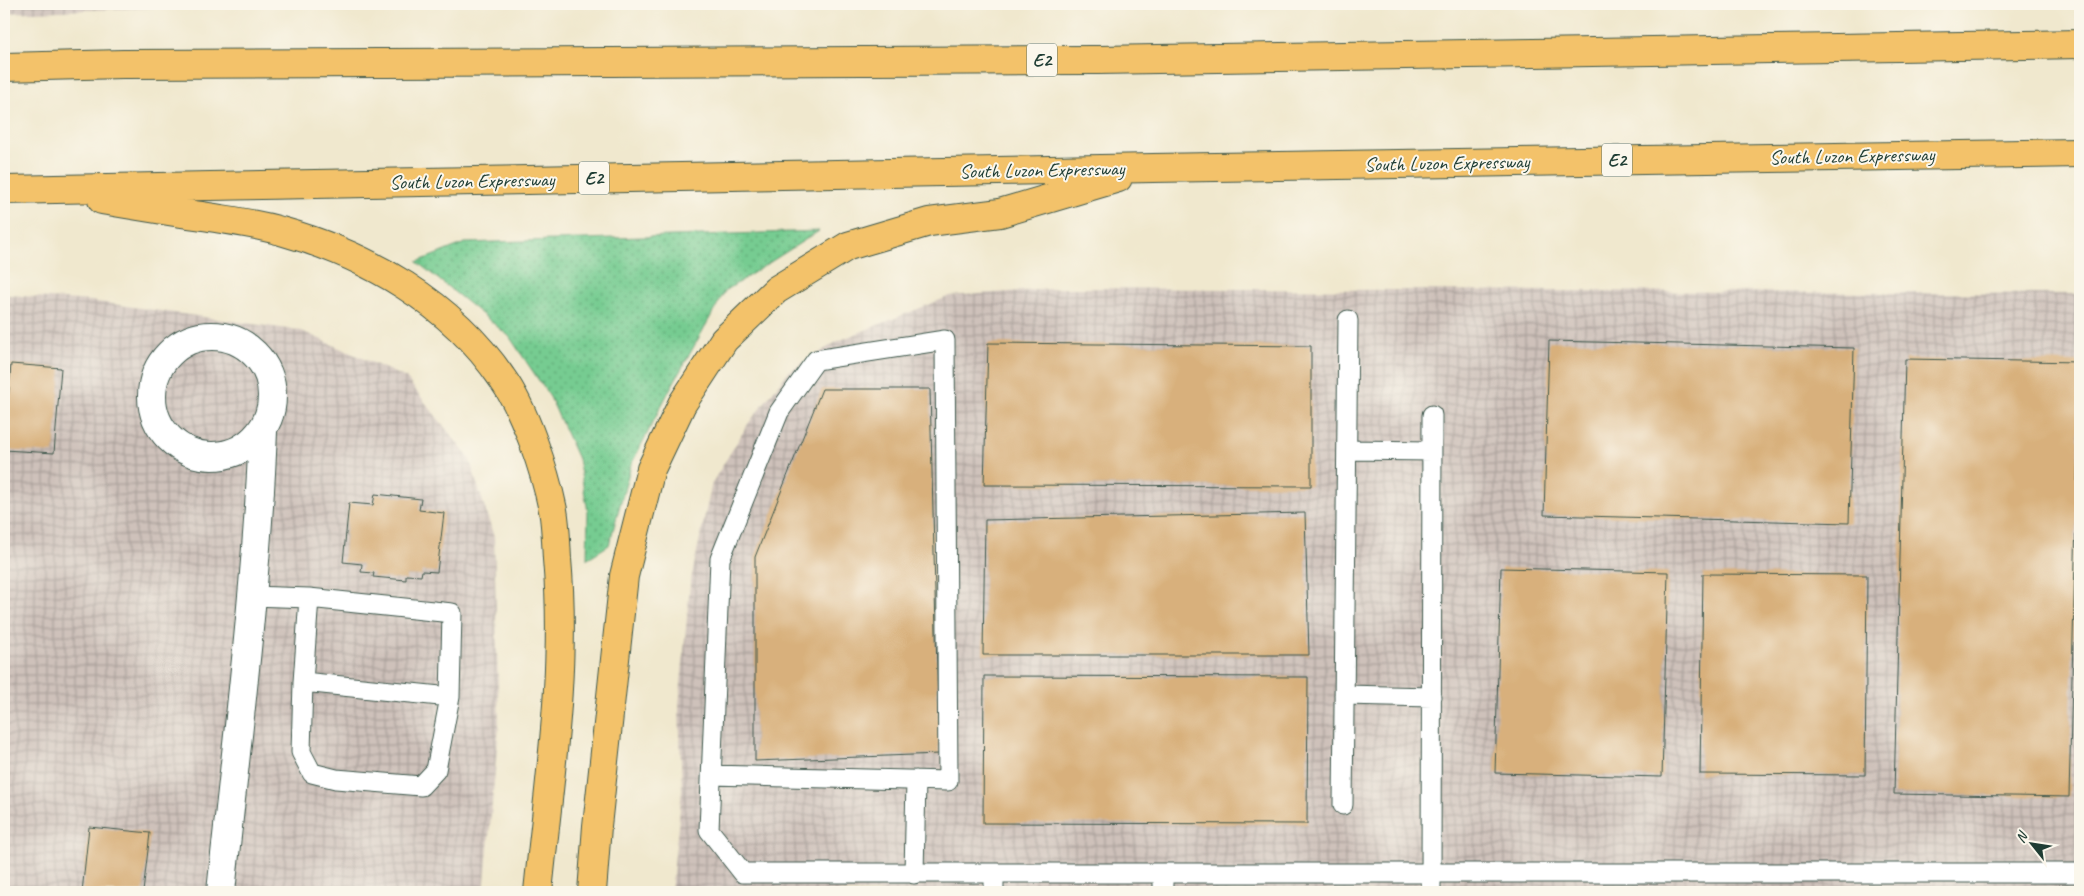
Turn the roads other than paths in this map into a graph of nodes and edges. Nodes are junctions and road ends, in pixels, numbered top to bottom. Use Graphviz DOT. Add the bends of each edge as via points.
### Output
graph roads {
  1 [pos="2080,44"];
  2 [pos="4,67"];
  3 [pos="2080,152"];
  4 [pos="1153,168"];
  5 [pos="34,189"];
  6 [pos="4,190"];
  7 [pos="1348,320"];
  8 [pos="1432,415"];
  9 [pos="263,431"];
  10 [pos="1347,450"];
  11 [pos="1432,451"];
  12 [pos="252,596"];
  13 [pos="309,598"];
  14 [pos="303,682"];
  15 [pos="1344,695"];
  16 [pos="450,697"];
  17 [pos="1432,697"];
  18 [pos="711,776"];
  19 [pos="916,780"];
  20 [pos="1343,805"];
  21 [pos="994,873"];
  22 [pos="2077,873"];
  23 [pos="914,874"];
  24 [pos="1163,883"];
  25 [pos="1431,883"];
  26 [pos="222,892"];
  27 [pos="538,892"];
  28 [pos="592,892"];
  29 [pos="994,892"];
  1 -- 2 [label="highway, E2" via="1098,60"];
  3 -- 4 [label="highway, South Luzon Expressway / E2"];
  4 -- 5 [label="highway, South Luzon Expressway / E2"];
  4 -- 28 [label="highway" via="1000,213 929,222 848,246 776,290 724,340 682,404 651,469 624,576"];
  5 -- 6 [label="highway, South Luzon Expressway / E2"];
  5 -- 27 [label="highway" via="281,230 352,256 387,273 437,308 476,343 504,380 541,464 553,512 560,594 558,686"];
  7 -- 10 [label="lane"];
  8 -- 11 [label="lane"];
  9 -- 9 [label="street" via="271,413 273,394 270,376 261,359 246,346 230,338 210,336 192,340 175,349 162,362 153,382 152,403 158,424 170,440 187,452 208,457 229,456 248,446"];
  9 -- 12 [label="street"];
  10 -- 11 [label="lane"];
  10 -- 15 [label="lane"];
  11 -- 17 [label="lane"];
  12 -- 13 [label="lane"];
  12 -- 26 [label="street"];
  13 -- 14 [label="lane"];
  13 -- 16 [label="lane" via="452,613"];
  14 -- 16 [label="lane"];
  14 -- 16 [label="lane" via="301,752 312,773 336,779 421,786 436,770"];
  15 -- 17 [label="lane"];
  15 -- 20 [label="lane"];
  17 -- 25 [label="lane"];
  18 -- 19 [label="lane"];
  18 -- 19 [label="lane" via="720,559 779,412 816,360 945,340 948,781"];
  18 -- 23 [label="lane" via="709,830 743,873"];
  19 -- 23 [label="lane"];
  21 -- 23 [label="lane"];
  21 -- 24 [label="lane"];
  21 -- 29 [label="lane"];
  22 -- 25 [label="lane"];
  24 -- 25 [label="lane"];
}
